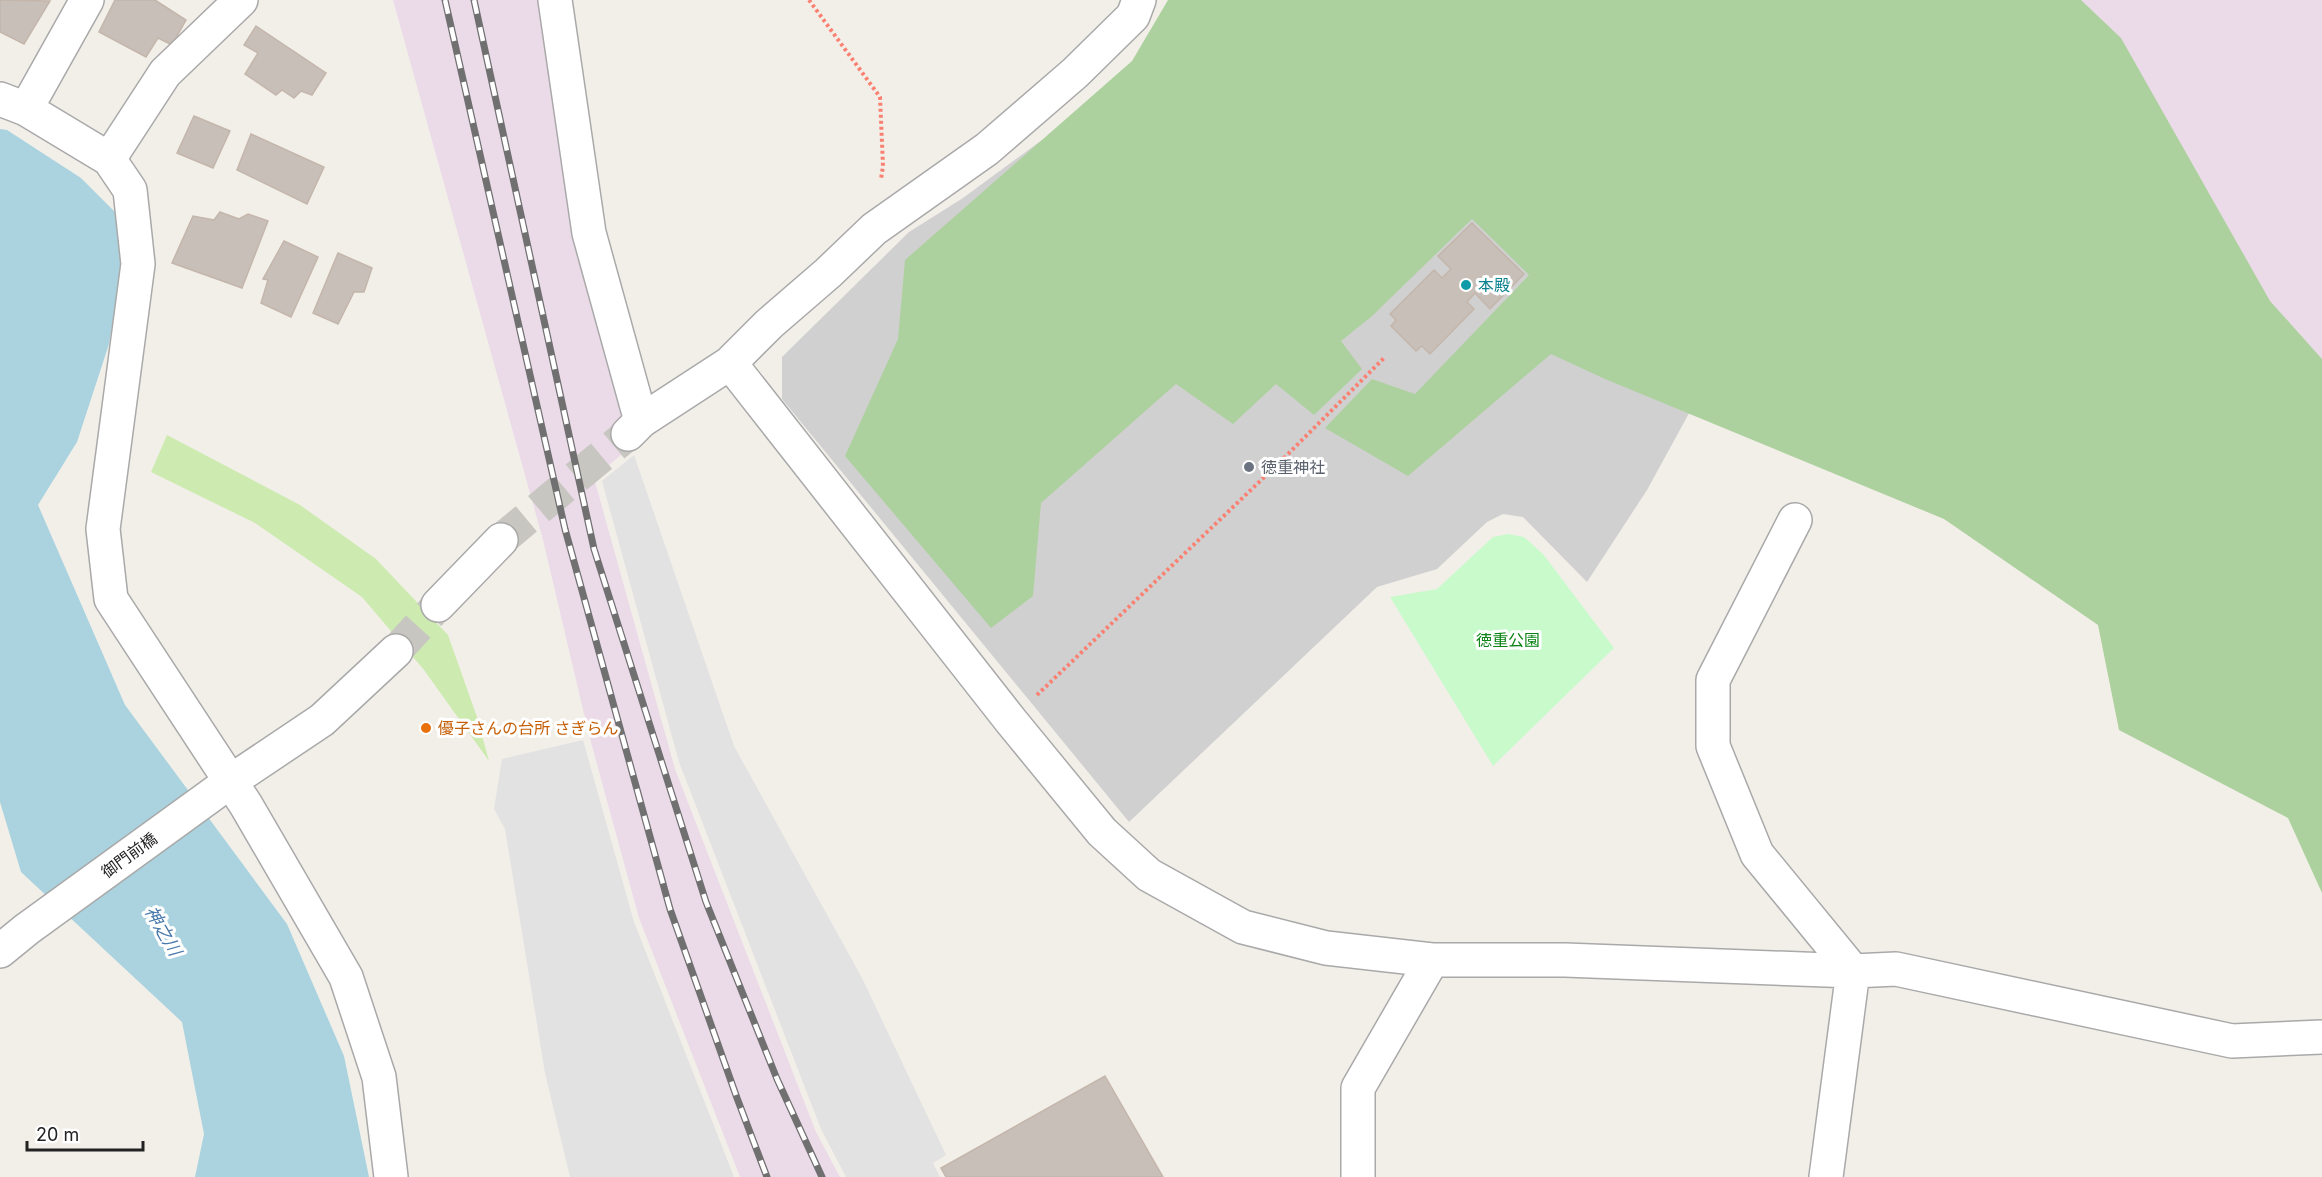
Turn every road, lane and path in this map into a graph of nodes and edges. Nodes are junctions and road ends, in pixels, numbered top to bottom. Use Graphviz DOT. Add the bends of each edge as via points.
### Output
graph roads {
  1 [pos="87,0"];
  2 [pos="242,0"];
  3 [pos="555,0"];
  4 [pos="809,0"];
  5 [pos="1139,0"];
  6 [pos="13,104"];
  7 [pos="109,159"];
  8 [pos="874,229"];
  9 [pos="1384,358"];
  10 [pos="730,363"];
  11 [pos="1795,520"];
  12 [pos="501,540"];
  13 [pos="438,605"];
  14 [pos="396,651"];
  15 [pos="1061,671"];
  16 [pos="219,789"];
  17 [pos="0,951"];
  18 [pos="1432,960"];
  19 [pos="1853,971"];
  20 [pos="2322,1037"];
  21 [pos="391,1177"];
  22 [pos="1358,1177"];
  23 [pos="1826,1177"];
  1 -- 6 [label="street"];
  2 -- 7 [label="street" via="165,73"];
  3 -- 10 [label="street" via="589,233 634,428"];
  4 -- 8 [label="path" via="880,97 883,166"];
  5 -- 8 [label="street" via="1132,16 1075,73 987,149"];
  6 -- 7 [label="street"];
  7 -- 16 [label="street" via="130,190 138,264 103,529 111,598"];
  8 -- 10 [label="street"];
  9 -- 15 [label="path"];
  10 -- 18 [label="street" via="1011,721 1102,832 1149,875 1243,927 1326,948"];
  11 -- 19 [label="street" via="1713,680 1713,746 1757,854"];
  12 -- 13 [label="street"];
  14 -- 16 [label="street, 御門前橋" via="322,720"];
  16 -- 17 [label="street, 御門前橋"];
  16 -- 21 [label="street" via="346,976 379,1077"];
  18 -- 19 [label="street" via="1565,960"];
  18 -- 22 [label="street" via="1358,1088"];
  19 -- 20 [label="street" via="1896,969 2232,1041"];
  19 -- 23 [label="street"];
}
